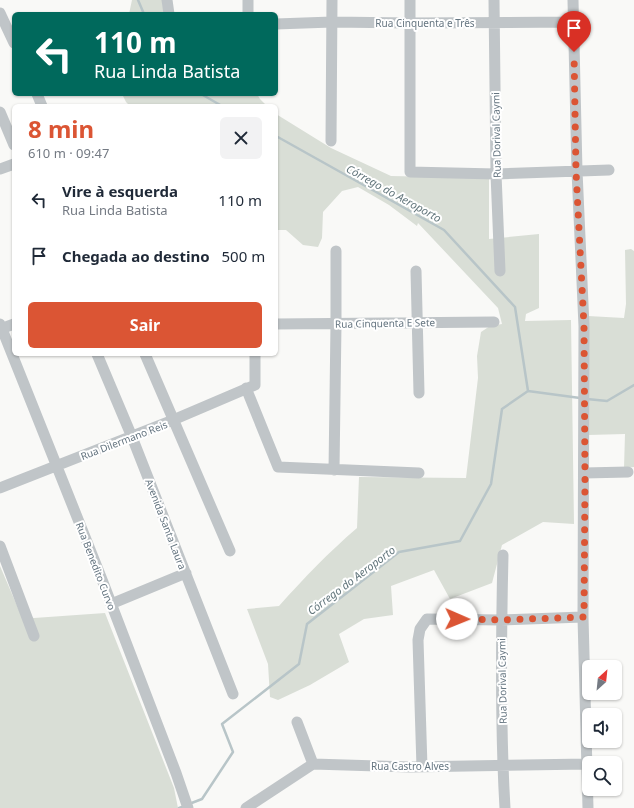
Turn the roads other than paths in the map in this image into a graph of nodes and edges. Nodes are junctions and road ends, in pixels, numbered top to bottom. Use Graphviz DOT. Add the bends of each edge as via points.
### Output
graph roads {
  1 [pos="167,0"];
  2 [pos="248,0"];
  3 [pos="332,0"];
  4 [pos="410,0"];
  5 [pos="494,0"];
  6 [pos="573,0"];
  7 [pos="169,12"];
  8 [pos="248,12"];
  9 [pos="0,13"];
  10 [pos="332,22"];
  11 [pos="573,22"];
  12 [pos="410,23"];
  13 [pos="495,23"];
  14 [pos="278,24"];
  15 [pos="12,38"];
  16 [pos="0,112"];
  17 [pos="12,140"];
  18 [pos="331,141"];
  19 [pos="12,165"];
  20 [pos="0,169"];
  21 [pos="609,170"];
  22 [pos="576,171"];
  23 [pos="496,174"];
  24 [pos="336,251"];
  25 [pos="416,271"];
  26 [pos="500,271"];
  27 [pos="494,322"];
  28 [pos="417,323"];
  29 [pos="12,324"];
  30 [pos="278,324"];
  31 [pos="336,324"];
  32 [pos="1,327"];
  33 [pos="12,355"];
  34 [pos="12,356"];
  35 [pos="98,356"];
  36 [pos="146,356"];
  37 [pos="255,356"];
  38 [pos="246,388"];
  39 [pos="419,393"];
  40 [pos="173,420"];
  41 [pos="132,437"];
  42 [pos="56,466"];
  43 [pos="334,470"];
  44 [pos="628,472"];
  45 [pos="419,473"];
  46 [pos="584,473"];
  47 [pos="0,488"];
  48 [pos="0,546"];
  49 [pos="230,551"];
  50 [pos="503,555"];
  51 [pos="186,573"];
  52 [pos="111,604"];
  53 [pos="584,617"];
  54 [pos="501,620"];
  55 [pos="34,636"];
  56 [pos="233,694"];
  57 [pos="297,722"];
  58 [pos="587,756"];
  59 [pos="313,764"];
  60 [pos="582,764"];
  61 [pos="503,765"];
  62 [pos="422,767"];
  63 [pos="588,796"];
  64 [pos="188,808"];
  65 [pos="246,808"];
  66 [pos="505,808"];
  67 [pos="588,808"];
  1 -- 7 [label="street"];
  2 -- 8 [label="street"];
  3 -- 10 [label="street"];
  4 -- 12 [label="street"];
  5 -- 13 [label="street, Rua Dorival Caymi"];
  6 -- 11 [label="street"];
  9 -- 15 [label="street"];
  10 -- 12 [label="street, Rua Cinquenta e Três"];
  10 -- 14 [label="street, Rua Cinquenta e Três"];
  10 -- 18 [label="street"];
  11 -- 13 [label="street, Rua Cinquenta e Três"];
  11 -- 22 [label="street"];
  12 -- 13 [label="street, Rua Cinquenta e Três"];
  12 -- 23 [label="street" via="410,172"];
  13 -- 23 [label="street, Rua Dorival Caymi"];
  16 -- 17 [label="street"];
  19 -- 20 [label="street"];
  21 -- 22 [label="street"];
  22 -- 23 [label="street"];
  22 -- 46 [label="street" via="584,326"];
  23 -- 26 [label="street, Rua Dorival Caymi"];
  24 -- 31 [label="street"];
  25 -- 28 [label="street"];
  27 -- 28 [label="street, Rua Cinquenta E Sete"];
  28 -- 31 [label="street, Rua Cinquenta E Sete"];
  28 -- 39 [label="street"];
  29 -- 32 [label="street"];
  30 -- 31 [label="street, Rua Cinquenta E Sete"];
  31 -- 43 [label="street"];
  32 -- 33 [label="street, Rua Benedito Curvo"];
  34 -- 42 [label="street, Rua Benedito Curvo"];
  35 -- 41 [label="street, Avenida Santa Laura"];
  36 -- 40 [label="street"];
  37 -- 38 [label="street" via="255,384"];
  38 -- 40 [label="street, Rua Dilermano Reis"];
  38 -- 43 [label="street" via="278,467"];
  40 -- 41 [label="street, Rua Dilermano Reis"];
  40 -- 49 [label="street"];
  41 -- 42 [label="street, Rua Dilermano Reis"];
  41 -- 51 [label="street, Avenida Santa Laura"];
  42 -- 47 [label="street, Rua Dilermano Reis"];
  42 -- 52 [label="street, Rua Benedito Curvo"];
  43 -- 45 [label="street"];
  44 -- 46 [label="street"];
  46 -- 53 [label="street"];
  48 -- 55 [label="street"];
  50 -- 54 [label="street, Rua Dorival Caymi"];
  51 -- 52 [label="street"];
  51 -- 56 [label="street, Avenida Santa Laura"];
  52 -- 64 [label="street, Rua Benedito Curvo"];
  53 -- 54 [label="street"];
  53 -- 58 [label="street"];
  54 -- 61 [label="street, Rua Dorival Caymi"];
  54 -- 62 [label="street" via="427,619 420,629 418,640"];
  57 -- 59 [label="street"];
  59 -- 62 [label="street, Rua Castro Alves"];
  59 -- 65 [label="street"];
  60 -- 61 [label="street, Rua Castro Alves"];
  61 -- 62 [label="street, Rua Castro Alves"];
  61 -- 66 [label="street, Rua Dorival Caymi"];
  63 -- 67 [label="street"];
}
